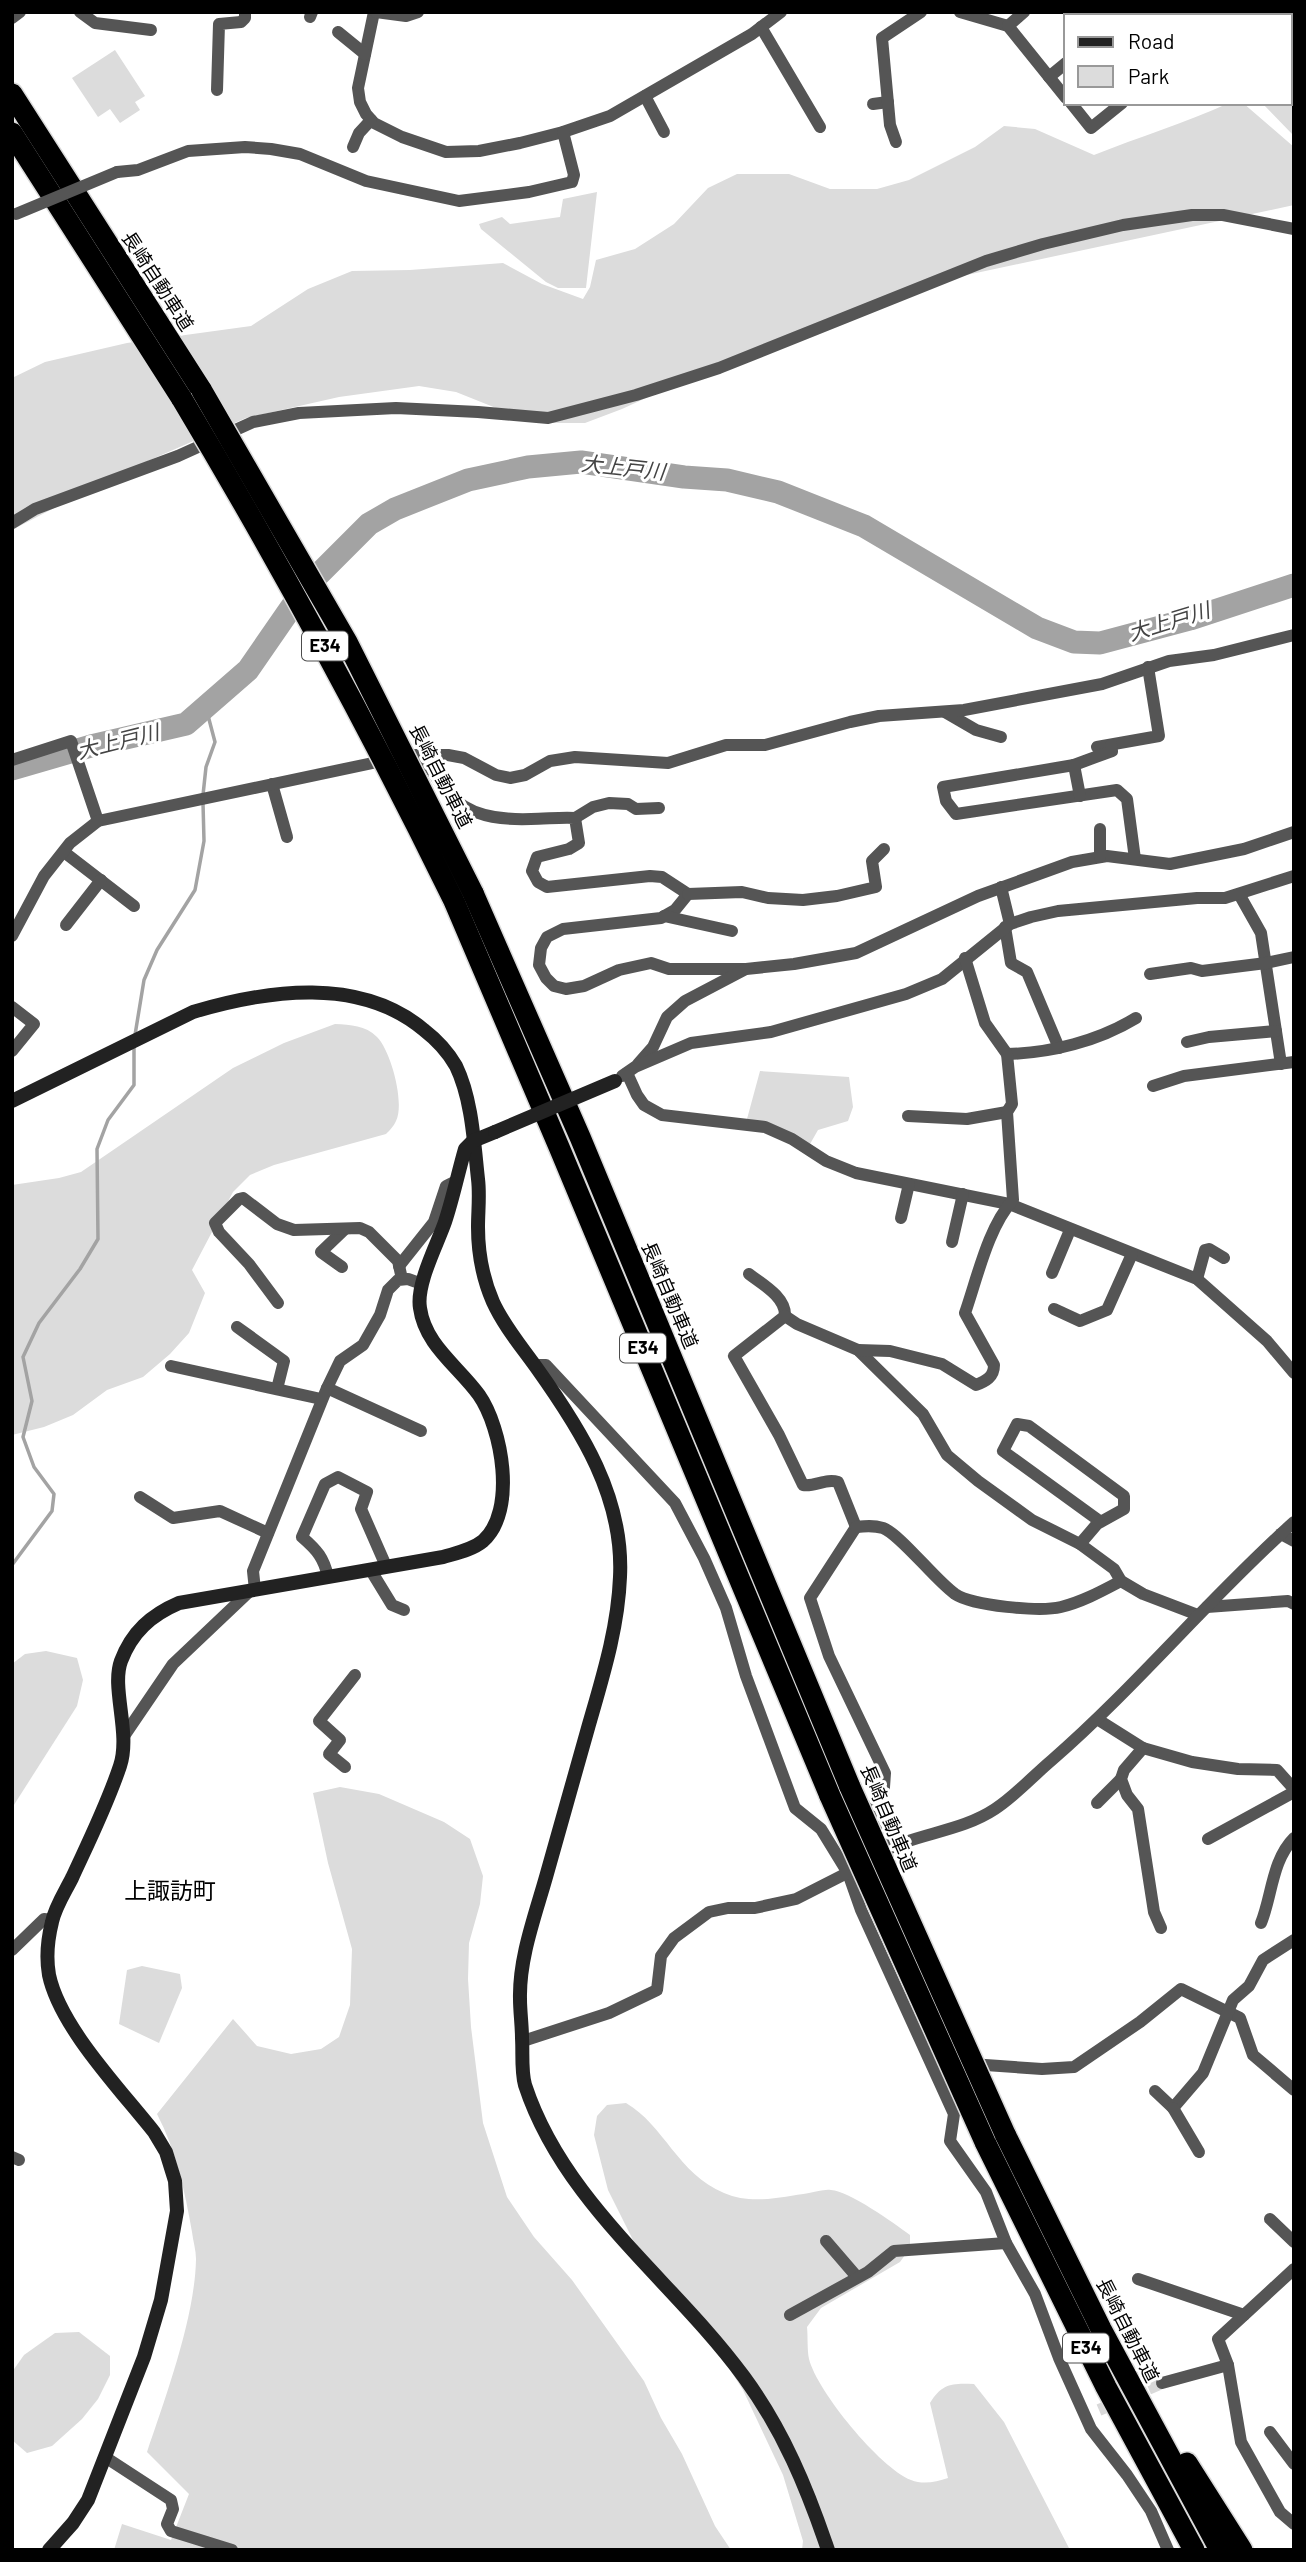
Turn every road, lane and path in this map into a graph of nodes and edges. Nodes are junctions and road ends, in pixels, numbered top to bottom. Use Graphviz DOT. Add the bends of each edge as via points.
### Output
graph roads {
  1 [pos="80,12"];
  2 [pos="375,12"];
  3 [pos="418,12"];
  4 [pos="781,12"];
  5 [pos="920,12"];
  6 [pos="960,12"];
  7 [pos="1024,12"];
  8 [pos="248,14"];
  9 [pos="1008,26"];
  10 [pos="761,27"];
  11 [pos="150,30"];
  12 [pos="338,33"];
  13 [pos="365,54"];
  14 [pos="1064,65"];
  15 [pos="1049,77"];
  16 [pos="217,90"];
  17 [pos="12,94"];
  18 [pos="645,96"];
  19 [pos="1064,96"];
  20 [pos="888,102"];
  21 [pos="873,104"];
  22 [pos="1073,105"];
  23 [pos="1120,105"];
  24 [pos="371,120"];
  25 [pos="820,127"];
  26 [pos="563,132"];
  27 [pos="664,132"];
  28 [pos="12,133"];
  29 [pos="896,142"];
  30 [pos="353,147"];
  31 [pos="14,214"];
  32 [pos="1294,229"];
  33 [pos="192,395"];
  34 [pos="12,523"];
  35 [pos="1294,635"];
  36 [pos="1148,667"];
  37 [pos="945,712"];
  38 [pos="1118,728"];
  39 [pos="1001,737"];
  40 [pos="1116,744"];
  41 [pos="1097,747"];
  42 [pos="422,753"];
  43 [pos="12,760"];
  44 [pos="1074,765"];
  45 [pos="272,784"];
  46 [pos="1080,796"];
  47 [pos="659,808"];
  48 [pos="575,818"];
  49 [pos="98,821"];
  50 [pos="1100,829"];
  51 [pos="1294,832"];
  52 [pos="287,837"];
  53 [pos="884,849"];
  54 [pos="64,852"];
  55 [pos="1100,857"];
  56 [pos="1135,859"];
  57 [pos="1294,876"];
  58 [pos="101,880"];
  59 [pos="1001,887"];
  60 [pos="688,894"];
  61 [pos="1239,894"];
  62 [pos="464,897"];
  63 [pos="134,906"];
  64 [pos="664,916"];
  65 [pos="66,925"];
  66 [pos="1007,926"];
  67 [pos="732,931"];
  68 [pos="12,936"];
  69 [pos="1294,957"];
  70 [pos="965,958"];
  71 [pos="1266,963"];
  72 [pos="746,969"];
  73 [pos="1150,974"];
  74 [pos="12,1007"];
  75 [pos="1136,1018"];
  76 [pos="1276,1031"];
  77 [pos="1187,1042"];
  78 [pos="1059,1048"];
  79 [pos="12,1051"];
  80 [pos="1007,1054"];
  81 [pos="1287,1063"];
  82 [pos="626,1073"];
  83 [pos="1153,1086"];
  84 [pos="12,1101"];
  85 [pos="1007,1112"];
  86 [pos="908,1116"];
  87 [pos="473,1141"];
  88 [pos="456,1181"];
  89 [pos="909,1184"];
  90 [pos="963,1194"];
  91 [pos="1009,1204"];
  92 [pos="901,1219"];
  93 [pos="345,1229"];
  94 [pos="1070,1230"];
  95 [pos="952,1242"];
  96 [pos="1132,1254"];
  97 [pos="1224,1258"];
  98 [pos="342,1267"];
  99 [pos="401,1273"];
  100 [pos="1052,1273"];
  101 [pos="749,1274"];
  102 [pos="1196,1279"];
  103 [pos="422,1284"];
  104 [pos="278,1303"];
  105 [pos="1054,1309"];
  106 [pos="785,1315"];
  107 [pos="237,1327"];
  108 [pos="858,1350"];
  109 [pos="535,1365"];
  110 [pos="171,1366"];
  111 [pos="1294,1373"];
  112 [pos="277,1389"];
  113 [pos="324,1394"];
  114 [pos="421,1432"];
  115 [pos="140,1497"];
  116 [pos="1101,1522"];
  117 [pos="1294,1522"];
  118 [pos="856,1527"];
  119 [pos="268,1533"];
  120 [pos="1281,1534"];
  121 [pos="1294,1541"];
  122 [pos="1080,1544"];
  123 [pos="386,1566"];
  124 [pos="370,1569"];
  125 [pos="328,1577"];
  126 [pos="1121,1581"];
  127 [pos="253,1590"];
  128 [pos="1294,1604"];
  129 [pos="404,1610"];
  130 [pos="1203,1611"];
  131 [pos="355,1675"];
  132 [pos="1097,1719"];
  133 [pos="124,1736"];
  134 [pos="1143,1748"];
  135 [pos="345,1767"];
  136 [pos="1121,1779"];
  137 [pos="1294,1790"];
  138 [pos="1097,1803"];
  139 [pos="1294,1838"];
  140 [pos="1208,1839"];
  141 [pos="891,1847"];
  142 [pos="1288,1860"];
  143 [pos="848,1873"];
  144 [pos="52,1920"];
  145 [pos="1261,1923"];
  146 [pos="1161,1928"];
  147 [pos="1294,1940"];
  148 [pos="12,1950"];
  149 [pos="1227,2013"];
  150 [pos="523,2041"];
  151 [pos="929,2061"];
  152 [pos="1294,2090"];
  153 [pos="1155,2091"];
  154 [pos="1173,2108"];
  155 [pos="1199,2152"];
  156 [pos="1044,2215"];
  157 [pos="1270,2219"];
  158 [pos="826,2241"];
  159 [pos="1294,2242"];
  160 [pos="1006,2243"];
  161 [pos="1294,2269"];
  162 [pos="857,2277"];
  163 [pos="1138,2279"];
  164 [pos="790,2315"];
  165 [pos="1244,2315"];
  166 [pos="1228,2365"];
  167 [pos="1162,2383"];
  168 [pos="1099,2410"];
  169 [pos="1085,2416"];
  170 [pos="1270,2432"];
  171 [pos="105,2458"];
  172 [pos="1294,2464"];
  173 [pos="1294,2524"];
  174 [pos="49,2550"];
  175 [pos="232,2550"];
  176 [pos="828,2550"];
  177 [pos="1168,2550"];
  178 [pos="1194,2550"];
  179 [pos="1220,2550"];
  180 [pos="1242,2550"];
  1 -- 11 [label="street" via="95,23"];
  2 -- 3 [label="street" via="406,16"];
  2 -- 13 [label="street"];
  4 -- 10 [label="street"];
  5 -- 20 [label="street" via="882,38"];
  6 -- 9 [label="street"];
  7 -- 9 [label="street"];
  8 -- 16 [label="street" via="241,22 219,24"];
  9 -- 15 [label="street"];
  10 -- 18 [label="street"];
  10 -- 25 [label="street"];
  12 -- 13 [label="street"];
  13 -- 24 [label="street" via="360,102"];
  14 -- 15 [label="street"];
  15 -- 19 [label="street"];
  17 -- 33 [label="highway, 長崎自動車道 / E34"];
  18 -- 26 [label="street" via="610,116"];
  18 -- 27 [label="street"];
  20 -- 21 [label="street"];
  20 -- 29 [label="street"];
  22 -- 23 [label="street" via="1091,128"];
  24 -- 26 [label="street" via="446,152 479,151"];
  24 -- 30 [label="street"];
  26 -- 31 [label="street, bridge" via="572,182 529,192 459,201 366,181 299,155 220,147 188,151 138,170 117,172"];
  28 -- 33 [label="highway, 長崎自動車道 / E34"];
  32 -- 34 [label="street" via="1223,215 1192,215 1043,244 986,261 719,368 548,418 396,408 299,413 253,422 178,456 35,509"];
  33 -- 62 [label="highway, 長崎自動車道 / E34, bridge" via="398,785"];
  35 -- 36 [label="street"];
  36 -- 37 [label="street" via="1102,684"];
  36 -- 40 [label="street" via="1159,736"];
  37 -- 39 [label="street" via="976,730"];
  37 -- 42 [label="street" via="869,718 765,745 726,745 668,763 575,757 550,761 510,778 464,758"];
  38 -- 40 [label="street"];
  40 -- 41 [label="street"];
  40 -- 44 [label="street" via="1112,751"];
  42 -- 45 [label="street"];
  42 -- 48 [label="street" via="451,798 472,811 494,818"];
  43 -- 49 [label="street" via="71,741"];
  44 -- 46 [label="street"];
  44 -- 46 [label="street" via="943,787 944,794 956,814"];
  45 -- 49 [label="street"];
  45 -- 52 [label="street"];
  46 -- 56 [label="street" via="1117,790 1127,799"];
  47 -- 48 [label="street" via="609,803"];
  48 -- 60 [label="street" via="579,843 537,857 532,871 538,882 547,887 650,876 662,877"];
  49 -- 54 [label="street"];
  50 -- 55 [label="street"];
  51 -- 56 [label="street" via="1244,849 1170,864"];
  53 -- 60 [label="street" via="873,861 876,887 837,896 803,900 742,892"];
  54 -- 58 [label="street"];
  54 -- 68 [label="street" via="44,876"];
  55 -- 56 [label="street"];
  55 -- 59 [label="street"];
  57 -- 61 [label="street"];
  58 -- 63 [label="street"];
  58 -- 65 [label="street"];
  59 -- 66 [label="street"];
  59 -- 72 [label="street" via="856,953"];
  60 -- 64 [label="street"];
  61 -- 66 [label="street" via="1058,911"];
  61 -- 71 [label="street" via="1261,933"];
  62 -- 156 [label="highway, 長崎自動車道 / E34, bridge" via="580,1137 850,1787"];
  62 -- 178 [label="highway, 長崎自動車道 / E34, bridge" via="596,1234 830,1796 985,2142 1106,2386"];
  64 -- 67 [label="street"];
  64 -- 72 [label="street" via="564,929 547,937 539,965 554,986 566,989 651,963 669,969"];
  66 -- 70 [label="street"];
  66 -- 78 [label="street" via="1012,963 1027,972"];
  69 -- 71 [label="street"];
  70 -- 80 [label="street" via="985,1023"];
  70 -- 82 [label="street" via="942,979 906,993 771,1032 691,1043"];
  71 -- 73 [label="street"];
  71 -- 76 [label="street"];
  72 -- 82 [label="street" via="685,1001 667,1017 653,1047"];
  74 -- 79 [label="street" via="34,1024"];
  75 -- 78 [label="street"];
  76 -- 77 [label="street"];
  76 -- 81 [label="street"];
  78 -- 80 [label="street"];
  80 -- 85 [label="street" via="1012,1104"];
  81 -- 83 [label="street" via="1184,1076"];
  82 -- 87 [label="street, bridge"];
  82 -- 89 [label="street" via="644,1105 662,1115 765,1127 825,1161"];
  84 -- 87 [label="street" via="194,1012 256,996 328,993 398,1013 432,1036 458,1069"];
  85 -- 86 [label="street" via="967,1119"];
  85 -- 91 [label="street" via="1013,1200"];
  87 -- 88 [label="street" via="465,1149"];
  87 -- 109 [label="street" via="482,1270 494,1304"];
  88 -- 99 [label="street" via="446,1186 435,1222"];
  88 -- 103 [label="street"];
  89 -- 90 [label="street"];
  89 -- 92 [label="street"];
  90 -- 91 [label="street"];
  90 -- 95 [label="street"];
  91 -- 94 [label="street"];
  91 -- 108 [label="street" via="991,1237 965,1313 994,1365 988,1380 976,1385 942,1364 890,1351"];
  93 -- 98 [label="street" via="321,1252"];
  93 -- 99 [label="street" via="369,1232 398,1261"];
  93 -- 104 [label="street" via="294,1230 276,1224 243,1198 215,1223"];
  94 -- 96 [label="street"];
  94 -- 100 [label="street"];
  96 -- 102 [label="street"];
  96 -- 105 [label="street" via="1107,1310 1080,1321"];
  97 -- 102 [label="street" via="1205,1250"];
  99 -- 103 [label="street"];
  99 -- 113 [label="street" via="388,1290 363,1345 340,1362"];
  101 -- 106 [label="street" via="781,1300"];
  102 -- 111 [label="street" via="1266,1341"];
  103 -- 123 [label="street" via="419,1306 433,1342 480,1397 492,1420 502,1503 494,1526 482,1541 465,1551"];
  106 -- 108 [label="street"];
  106 -- 118 [label="street" via="734,1356 803,1485 838,1482"];
  107 -- 112 [label="street" via="284,1362"];
  108 -- 122 [label="street" via="923,1414 947,1455 1032,1520"];
  109 -- 143 [label="street" via="546,1365 675,1503 726,1608 795,1808 821,1829"];
  109 -- 150 [label="street" via="598,1465 616,1520 620,1574 598,1695 527,1943 519,1996"];
  110 -- 112 [label="street"];
  112 -- 113 [label="street"];
  113 -- 114 [label="street"];
  113 -- 119 [label="street"];
  115 -- 119 [label="street" via="173,1518 220,1511"];
  116 -- 116 [label="street" via="1124,1509 1124,1496 1029,1426 1017,1424 1003,1451"];
  116 -- 122 [label="street"];
  117 -- 120 [label="street"];
  118 -- 126 [label="street" via="886,1529 944,1585 974,1602 1059,1607"];
  118 -- 141 [label="street" via="810,1598 829,1656 885,1773 884,1787 873,1805"];
  119 -- 127 [label="street" via="253,1571"];
  120 -- 121 [label="street"];
  120 -- 130 [label="street"];
  122 -- 126 [label="street" via="1114,1569"];
  123 -- 124 [label="street"];
  123 -- 125 [label="street" via="361,1509 367,1492 338,1477 325,1484 302,1537 325,1560"];
  124 -- 125 [label="street"];
  124 -- 129 [label="street" via="392,1605"];
  125 -- 127 [label="street"];
  126 -- 130 [label="street" via="1143,1594"];
  127 -- 133 [label="street" via="173,1664"];
  127 -- 133 [label="street" via="179,1603 143,1625 119,1664"];
  128 -- 130 [label="street"];
  130 -- 132 [label="street"];
  131 -- 135 [label="street" via="319,1721 340,1740 329,1754"];
  132 -- 134 [label="street"];
  132 -- 141 [label="street" via="996,1809 961,1826"];
  133 -- 144 [label="street" via="121,1763 109,1797"];
  134 -- 136 [label="street"];
  134 -- 137 [label="street" via="1192,1762 1277,1770"];
  136 -- 138 [label="street"];
  136 -- 146 [label="street" via="1138,1809 1154,1912"];
  137 -- 140 [label="street"];
  139 -- 142 [label="street" via="1287,1845"];
  141 -- 143 [label="street"];
  142 -- 145 [label="street"];
  143 -- 150 [label="street" via="796,1899 709,1912 674,1938 661,1956 657,1990 609,2013"];
  143 -- 151 [label="street"];
  144 -- 148 [label="street" via="44,1919"];
  144 -- 171 [label="street" via="49,1973 68,2022 154,2132 175,2181 177,2211 161,2300"];
  147 -- 149 [label="street" via="1263,1960"];
  149 -- 151 [label="street" via="1181,1989 1074,2067"];
  149 -- 152 [label="street" via="1240,2018 1253,2055"];
  149 -- 154 [label="street" via="1203,2073"];
  150 -- 176 [label="street" via="523,2081 547,2135 575,2181 613,2228 745,2379 783,2438"];
  151 -- 160 [label="street" via="954,2113 950,2141 986,2192"];
  153 -- 154 [label="street"];
  154 -- 155 [label="street"];
  156 -- 179 [label="highway, 長崎自動車道 / E34"];
  156 -- 180 [label="highway"];
  157 -- 159 [label="street"];
  158 -- 162 [label="street"];
  160 -- 162 [label="street" via="894,2251"];
  160 -- 169 [label="street" via="1035,2294"];
  161 -- 165 [label="street"];
  162 -- 164 [label="street"];
  163 -- 165 [label="street"];
  165 -- 166 [label="street" via="1218,2339"];
  166 -- 167 [label="street"];
  166 -- 173 [label="street" via="1241,2442 1280,2512"];
  168 -- 169 [label="street"];
  169 -- 177 [label="street" via="1151,2511"];
  170 -- 172 [label="street"];
  171 -- 174 [label="street" via="88,2500"];
  171 -- 175 [label="street" via="171,2500 167,2524 171,2531"];
}
